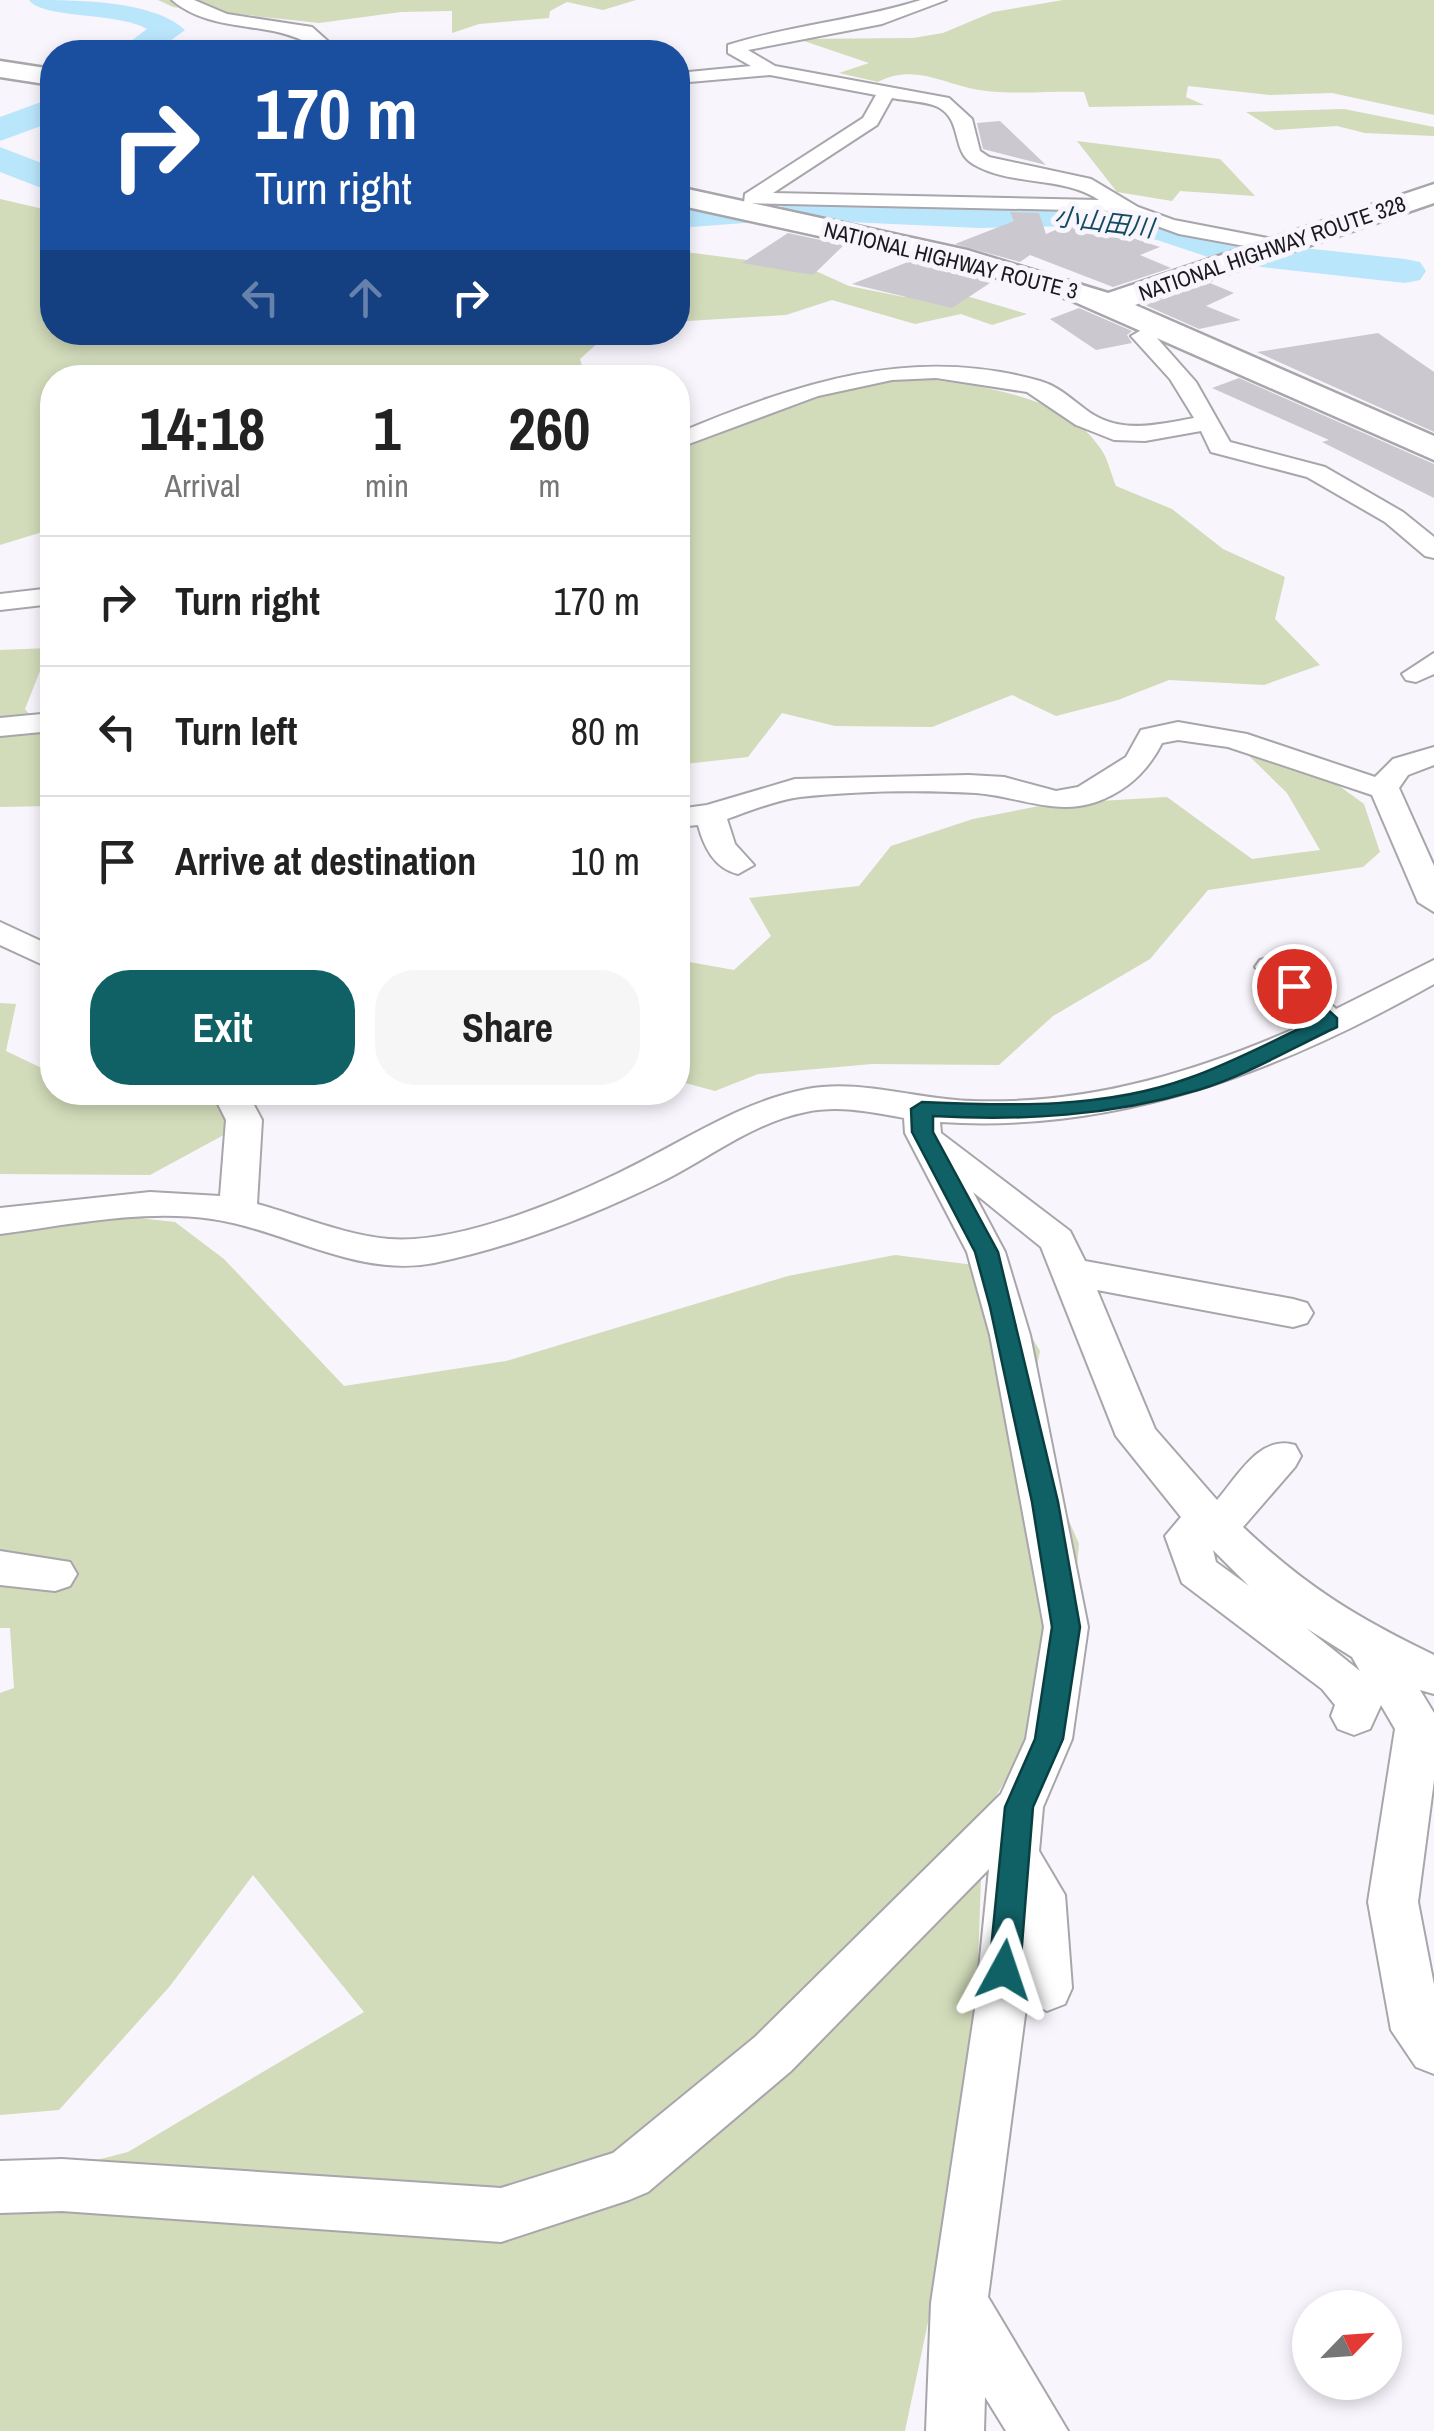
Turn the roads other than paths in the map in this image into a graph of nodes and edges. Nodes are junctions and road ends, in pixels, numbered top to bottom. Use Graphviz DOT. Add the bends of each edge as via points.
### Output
graph roads {
  1 [pos="180,0"];
  2 [pos="938,0"];
  3 [pos="316,40"];
  4 [pos="0,69"];
  5 [pos="770,70"];
  6 [pos="40,75"];
  7 [pos="690,77"];
  8 [pos="888,89"];
  9 [pos="1434,192"];
  10 [pos="690,197"];
  11 [pos="745,204"];
  12 [pos="1129,210"];
  13 [pos="1267,252"];
  14 [pos="1110,303"];
  15 [pos="1163,326"];
  16 [pos="1209,423"];
  17 [pos="690,436"];
  18 [pos="1434,449"];
  19 [pos="1434,550"];
  20 [pos="40,597"];
  21 [pos="0,602"];
  22 [pos="40,723"];
  23 [pos="0,727"];
  24 [pos="1434,756"];
  25 [pos="1384,788"];
  26 [pos="710,814"];
  27 [pos="690,816"];
  28 [pos="738,865"];
  29 [pos="1425,872"];
  30 [pos="1434,902"];
  31 [pos="0,932"];
  32 [pos="40,954"];
  33 [pos="1434,970"];
  34 [pos="1297,976"];
  35 [pos="1330,1022"];
  36 [pos="236,1105"];
  37 [pos="922,1121"];
  38 [pos="238,1211"];
  39 [pos="0,1221"];
  40 [pos="1068,1271"];
  41 [pos="1292,1313"];
  42 [pos="1280,1456"];
  43 [pos="1213,1523"];
  44 [pos="0,1568"];
  45 [pos="55,1574"];
  46 [pos="1368,1644"];
  47 [pos="1434,1676"];
  48 [pos="1354,1716"];
  49 [pos="1017,1830"];
  50 [pos="1047,1988"];
  51 [pos="1434,2050"];
  52 [pos="0,2187"];
  53 [pos="959,2302"];
  54 [pos="956,2431"];
  55 [pos="1040,2431"];
  1 -- 3 [label="street" via="223,19 306,32"];
  2 -- 5 [label="street" via="734,49"];
  4 -- 6 [label="highway"];
  5 -- 7 [label="street"];
  5 -- 8 [label="street"];
  8 -- 11 [label="street" via="870,121"];
  8 -- 12 [label="street" via="943,102 963,119 968,148 978,160 1077,181"];
  9 -- 13 [label="highway, NATIONAL HIGHWAY ROUTE 328"];
  10 -- 11 [label="highway, NATIONAL HIGHWAY ROUTE 3"];
  11 -- 12 [label="street" via="1084,204"];
  11 -- 14 [label="highway, NATIONAL HIGHWAY ROUTE 3" via="967,259"];
  12 -- 13 [label="street"];
  13 -- 14 [label="highway, NATIONAL HIGHWAY ROUTE 328"];
  14 -- 15 [label="highway, NATIONAL HIGHWAY ROUTE 3"];
  15 -- 16 [label="street" via="1142,336 1196,394"];
  15 -- 18 [label="highway, NATIONAL HIGHWAY ROUTE 3"];
  16 -- 17 [label="street" via="1132,437 1104,432 1036,386 944,370 875,372 800,391"];
  16 -- 19 [label="street" via="1220,447 1316,472 1394,517"];
  20 -- 21 [label="street"];
  22 -- 23 [label="street"];
  24 -- 25 [label="street" via="1403,764"];
  25 -- 26 [label="street" via="1350,784 1244,742 1167,730 1151,736 1138,762 1116,780 1086,795 1054,800 969,784 795,788"];
  25 -- 29 [label="street"];
  26 -- 27 [label="street"];
  26 -- 28 [label="street" via="720,847"];
  29 -- 30 [label="street"];
  31 -- 32 [label="street"];
  33 -- 35 [label="street"];
  34 -- 35 [label="street" via="1304,1001"];
  35 -- 37 [label="street" via="1194,1084 1100,1106"];
  36 -- 38 [label="street" via="244,1120"];
  37 -- 38 [label="street" via="856,1097 806,1100 744,1120 648,1174 466,1242 409,1253 358,1247"];
  37 -- 40 [label="street" via="1056,1240"];
  37 -- 49 [label="street" via="986,1252 1030,1428 1066,1627 1049,1739"];
  38 -- 39 [label="street" via="167,1202"];
  40 -- 41 [label="street"];
  40 -- 43 [label="street" via="1137,1436"];
  42 -- 43 [label="street"];
  43 -- 46 [label="street" via="1281,1590"];
  43 -- 48 [label="street" via="1186,1536 1196,1571 1338,1676 1359,1702"];
  44 -- 45 [label="street"];
  46 -- 47 [label="street"];
  46 -- 51 [label="street" via="1418,1727 1393,1902 1418,2030"];
  49 -- 50 [label="street" via="1040,1895"];
  49 -- 52 [label="street" via="773,2054 630,2174 501,2215 62,2185"];
  49 -- 53 [label="street" via="1001,2009"];
  53 -- 54 [label="street"];
  53 -- 55 [label="street"];
}
